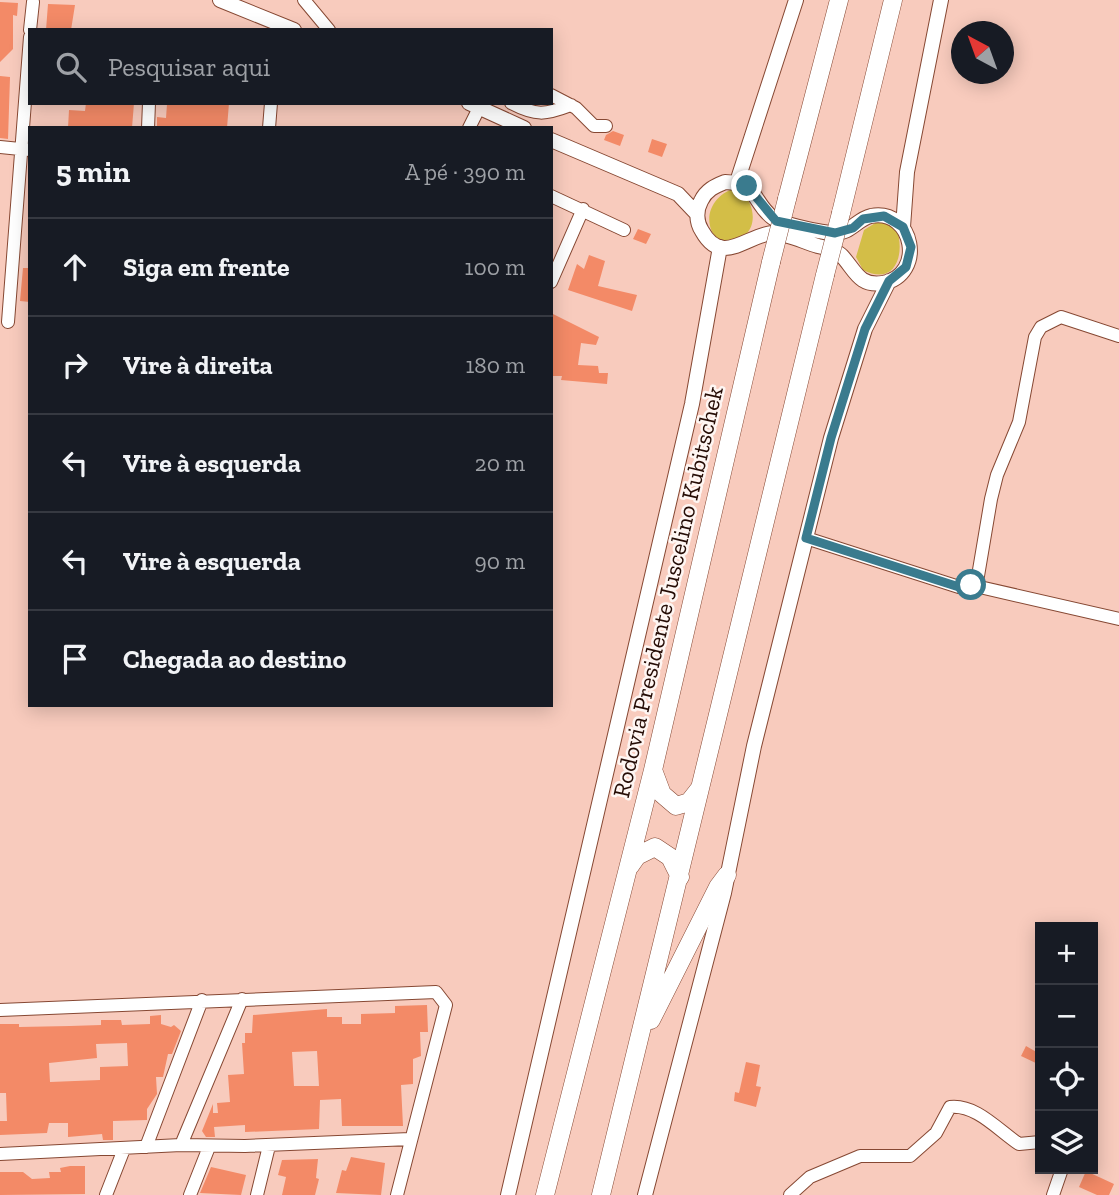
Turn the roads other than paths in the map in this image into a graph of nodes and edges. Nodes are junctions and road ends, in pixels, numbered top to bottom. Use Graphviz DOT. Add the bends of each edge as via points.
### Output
graph roads {
  1 [pos="220,0"];
  2 [pos="304,0"];
  3 [pos="796,0"];
  4 [pos="839,0"];
  5 [pos="893,0"];
  6 [pos="941,0"];
  7 [pos="33,2"];
  8 [pos="30,28"];
  9 [pos="289,28"];
  10 [pos="327,28"];
  11 [pos="28,82"];
  12 [pos="553,96"];
  13 [pos="149,105"];
  14 [pos="271,105"];
  15 [pos="507,105"];
  16 [pos="515,105"];
  17 [pos="571,105"];
  18 [pos="487,114"];
  19 [pos="148,126"];
  20 [pos="269,126"];
  21 [pos="472,126"];
  22 [pos="519,126"];
  23 [pos="606,126"];
  24 [pos="553,141"];
  25 [pos="0,147"];
  26 [pos="25,149"];
  27 [pos="737,182"];
  28 [pos="705,193"];
  29 [pos="678,194"];
  30 [pos="553,197"];
  31 [pos="583,209"];
  32 [pos="697,214"];
  33 [pos="903,227"];
  34 [pos="624,230"];
  35 [pos="720,247"];
  36 [pos="553,277"];
  37 [pos="889,281"];
  38 [pos="8,322"];
  39 [pos="1119,336"];
  40 [pos="806,538"];
  41 [pos="971,585"];
  42 [pos="1119,619"];
  43 [pos="653,770"];
  44 [pos="701,786"];
  45 [pos="627,871"];
  46 [pos="727,875"];
  47 [pos="680,877"];
  48 [pos="242,999"];
  49 [pos="202,1000"];
  50 [pos="0,1010"];
  51 [pos="640,1041"];
  52 [pos="410,1139"];
  53 [pos="1035,1142"];
  54 [pos="181,1145"];
  55 [pos="269,1146"];
  56 [pos="146,1147"];
  57 [pos="209,1147"];
  58 [pos="124,1149"];
  59 [pos="0,1154"];
  60 [pos="1060,1174"];
  61 [pos="107,1195"];
  62 [pos="190,1195"];
  63 [pos="257,1195"];
  64 [pos="397,1195"];
  65 [pos="508,1195"];
  66 [pos="545,1195"];
  67 [pos="601,1195"];
  68 [pos="645,1195"];
  69 [pos="790,1195"];
  70 [pos="1053,1195"];
  1 -- 9 [label="main road"];
  2 -- 10 [label="street"];
  3 -- 27 [label="main road"];
  4 -- 43 [label="highway, Rodovia Presidente Juscelino Kubitschek, bridge" via="771,262"];
  5 -- 44 [label="highway, bridge"];
  6 -- 33 [label="main road" via="907,172"];
  7 -- 8 [label="street"];
  11 -- 26 [label="street"];
  12 -- 17 [label="street"];
  13 -- 19 [label="street"];
  14 -- 20 [label="street"];
  15 -- 18 [label="street"];
  16 -- 17 [label="street" via="531,113"];
  17 -- 23 [label="street" via="594,126"];
  18 -- 21 [label="street"];
  18 -- 22 [label="main road"];
  24 -- 29 [label="main road"];
  25 -- 26 [label="street"];
  26 -- 38 [label="street"];
  27 -- 28 [label="main road"];
  27 -- 33 [label="main road" via="747,186 776,221 835,233 853,228 863,219 884,216"];
  28 -- 29 [label="main road"];
  28 -- 32 [label="main road"];
  29 -- 32 [label="main road"];
  30 -- 31 [label="street"];
  31 -- 34 [label="street"];
  31 -- 36 [label="street"];
  32 -- 35 [label="main road" via="703,234"];
  33 -- 37 [label="main road" via="909,236 910,258"];
  35 -- 37 [label="main road" via="739,247 774,233 830,249 862,280"];
  35 -- 65 [label="main road" via="692,404"];
  37 -- 40 [label="main road" via="865,329"];
  39 -- 41 [label="street" via="1061,317 1041,327 1035,337 1019,422 997,475 978,576"];
  40 -- 41 [label="street" via="959,587"];
  40 -- 46 [label="main road"];
  41 -- 42 [label="street"];
  43 -- 44 [label="highway" via="662,794 676,806 689,802"];
  43 -- 45 [label="highway, Rodovia Presidente Juscelino Kubitschek"];
  44 -- 47 [label="highway"];
  45 -- 47 [label="highway" via="637,856 655,847 670,857"];
  45 -- 66 [label="highway, Rodovia Presidente Juscelino Kubitschek"];
  46 -- 51 [label="highway"];
  46 -- 68 [label="main road"];
  47 -- 51 [label="highway"];
  48 -- 49 [label="street"];
  48 -- 52 [label="street" via="430,990 440,995 446,1005"];
  48 -- 54 [label="street"];
  49 -- 50 [label="street"];
  49 -- 56 [label="street"];
  51 -- 67 [label="highway"];
  52 -- 55 [label="street"];
  52 -- 64 [label="street"];
  53 -- 69 [label="street" via="1018,1144 978,1114 961,1106 950,1107 936,1133 910,1156 860,1156 810,1177"];
  54 -- 56 [label="street"];
  54 -- 57 [label="street"];
  55 -- 57 [label="street"];
  55 -- 63 [label="street"];
  56 -- 58 [label="street"];
  57 -- 62 [label="street"];
  58 -- 59 [label="street"];
  58 -- 61 [label="street"];
  60 -- 70 [label="street"];
}
